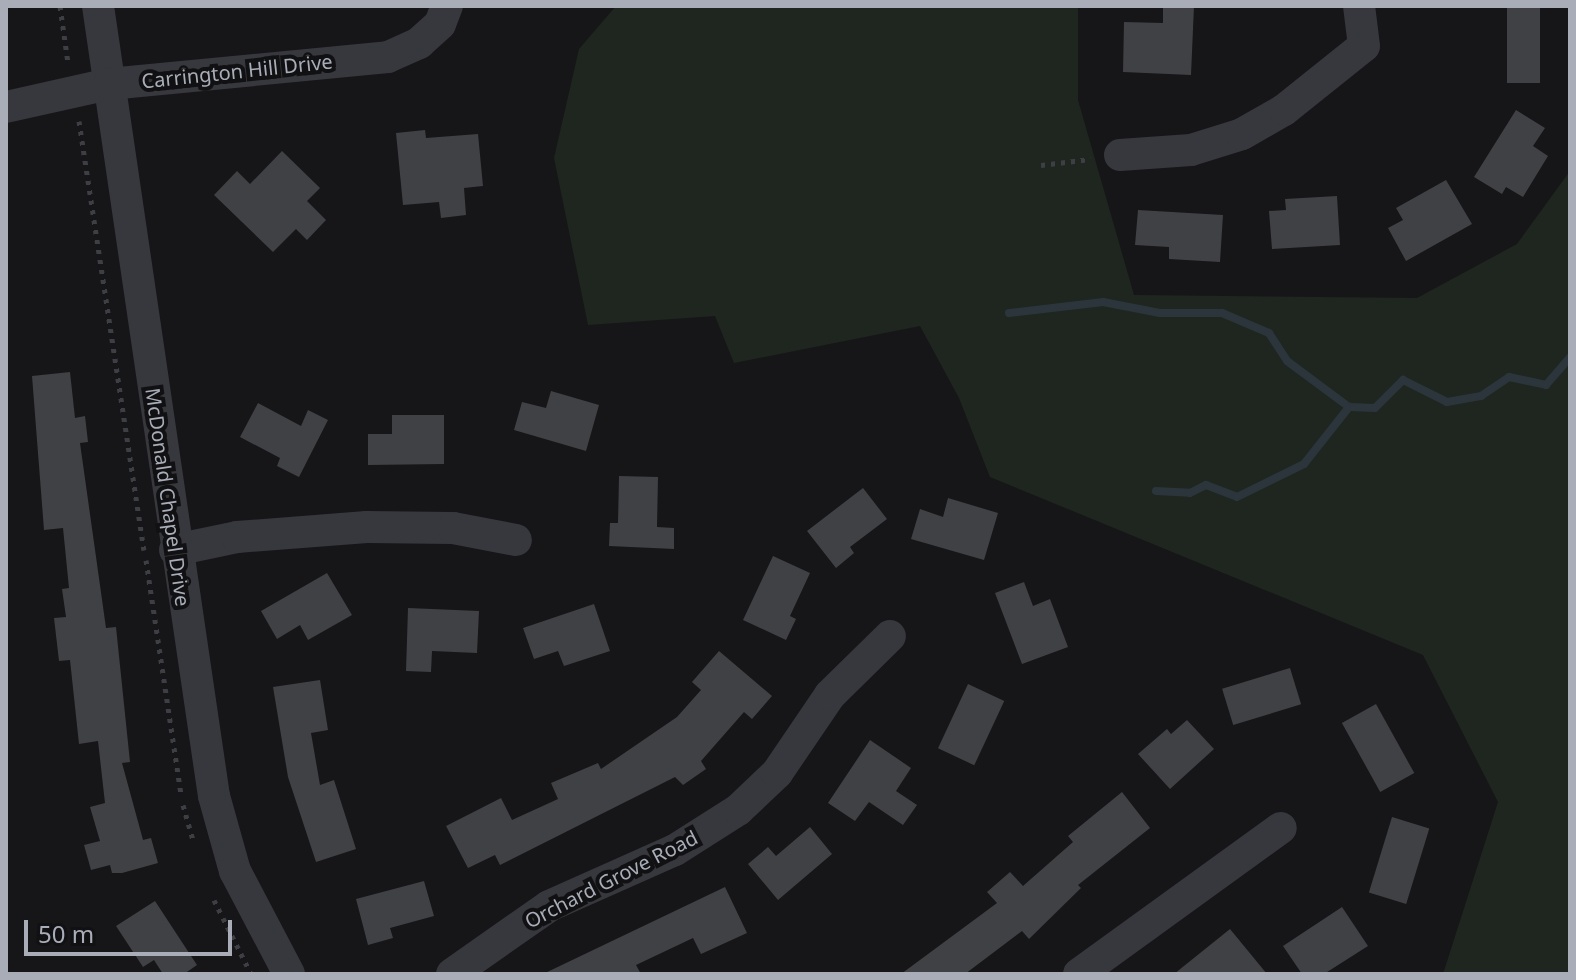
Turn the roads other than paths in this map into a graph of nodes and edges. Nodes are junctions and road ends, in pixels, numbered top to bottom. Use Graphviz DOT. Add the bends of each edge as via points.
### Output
graph roads {
  1 [pos="98,6"];
  2 [pos="447,6"];
  3 [pos="1359,6"];
  4 [pos="109,84"];
  5 [pos="6,107"];
  6 [pos="1120,155"];
  7 [pos="516,540"];
  8 [pos="175,550"];
  9 [pos="890,636"];
  10 [pos="1281,828"];
  11 [pos="289,974"];
  12 [pos="452,974"];
  13 [pos="1079,974"];
  1 -- 4 [label="street, McDonald Chapel Drive"];
  2 -- 4 [label="street, Carrington Hill Drive" via="440,24 419,43 388,57"];
  3 -- 6 [label="street" via="1364,46 1284,110 1242,134 1191,150"];
  4 -- 5 [label="street, Carrington Hill Drive"];
  4 -- 8 [label="street, McDonald Chapel Drive"];
  7 -- 8 [label="street" via="453,528 367,527 237,537"];
  8 -- 11 [label="street, McDonald Chapel Drive" via="214,796 235,871"];
  9 -- 12 [label="street, Orchard Grove Road" via="830,695 777,773 738,810 675,850 549,906"];
  10 -- 13 [label="street"];
}
